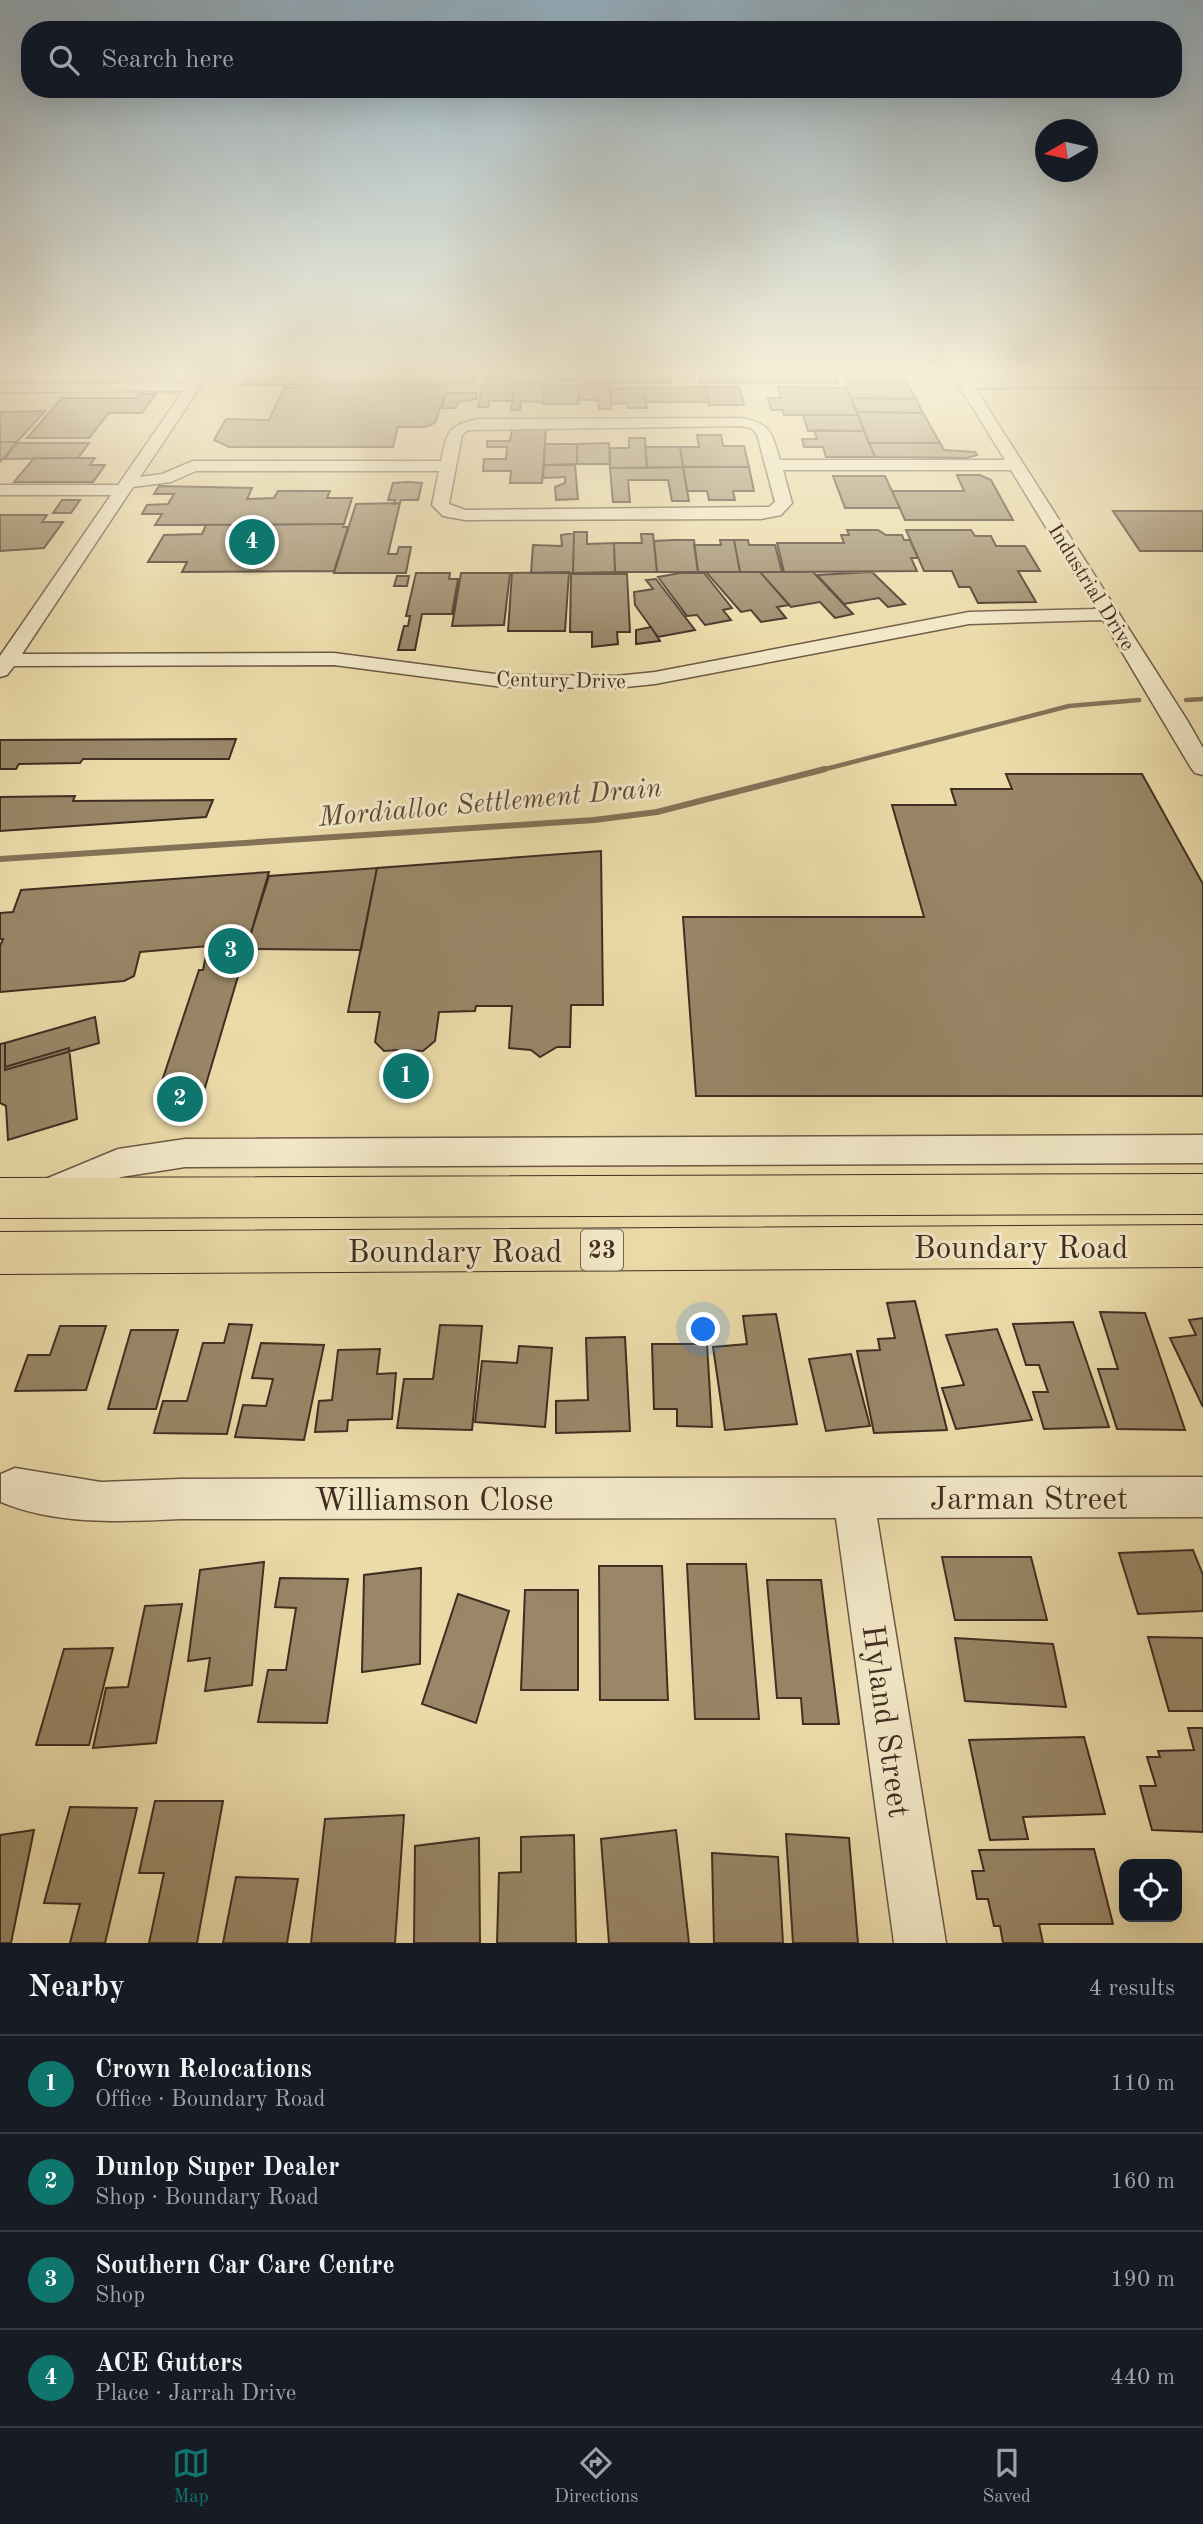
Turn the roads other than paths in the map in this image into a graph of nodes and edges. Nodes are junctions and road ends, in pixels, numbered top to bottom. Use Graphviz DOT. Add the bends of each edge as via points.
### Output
graph roads {
  1 [pos="142,462"];
  2 [pos="178,462"];
  3 [pos="303,462"];
  4 [pos="448,462"];
  5 [pos="773,462"];
  6 [pos="1015,462"];
  7 [pos="774,465"];
  8 [pos="1017,465"];
  9 [pos="447,466"];
  10 [pos="125,487"];
  11 [pos="0,491"];
  12 [pos="1109,614"];
  13 [pos="4,666"];
  14 [pos="1203,768"];
  15 [pos="1203,1149"];
  16 [pos="1203,1194"];
  17 [pos="20,1198"];
  18 [pos="1203,1246"];
  19 [pos="0,1254"];
  20 [pos="15,1488"];
  21 [pos="1203,1497"];
  22 [pos="854,1499"];
  23 [pos="920,1943"];
  1 -- 10 [label="street"];
  2 -- 10 [label="street" via="165,479"];
  3 -- 9 [label="street"];
  4 -- 9 [label="street"];
  5 -- 7 [label="street"];
  6 -- 8 [label="street, Industrial Drive"];
  7 -- 8 [label="street"];
  7 -- 9 [label="street" via="784,503 761,514 478,515 449,513 440,505"];
  8 -- 12 [label="street, Industrial Drive"];
  10 -- 11 [label="street"];
  10 -- 13 [label="street"];
  12 -- 13 [label="street, Century Drive" via="978,616 616,682 503,681 334,659"];
  12 -- 14 [label="street, Industrial Drive"];
  15 -- 17 [label="street, Boundary Road" via="185,1153 118,1163"];
  16 -- 17 [label="main road, Boundary Road / 23"];
  18 -- 19 [label="main road, Boundary Road / 23"];
  20 -- 22 [label="street, Williamson Close" via="101,1502"];
  21 -- 22 [label="street, Jarman Street"];
  22 -- 23 [label="street, Hyland Street"];
}
